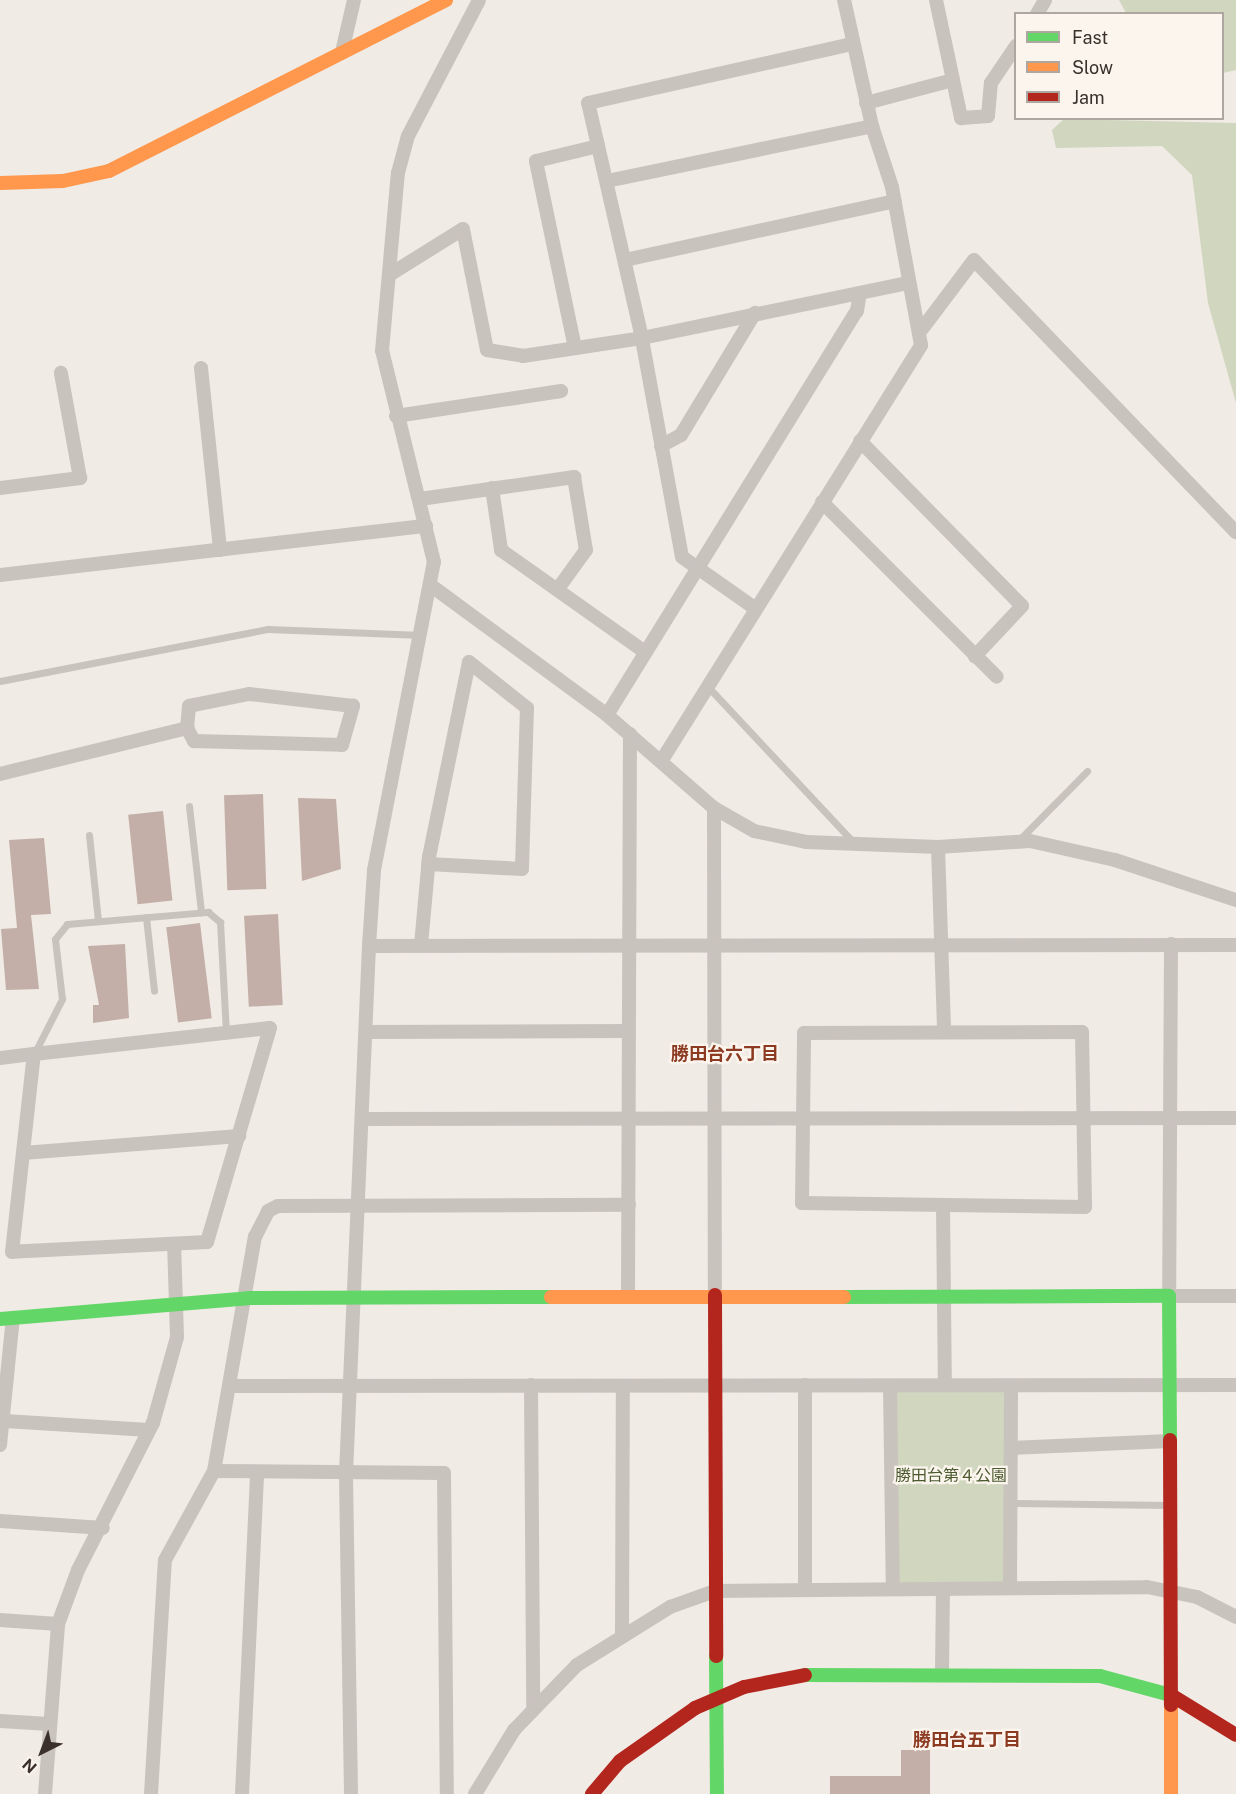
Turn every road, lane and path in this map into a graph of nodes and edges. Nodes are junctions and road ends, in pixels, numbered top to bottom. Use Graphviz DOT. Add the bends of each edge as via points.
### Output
graph roads {
  1 [pos="354,0"];
  2 [pos="446,0"];
  3 [pos="479,0"];
  4 [pos="844,0"];
  5 [pos="936,0"];
  6 [pos="852,44"];
  7 [pos="1014,49"];
  8 [pos="342,52"];
  9 [pos="953,80"];
  10 [pos="866,104"];
  11 [pos="872,126"];
  12 [pos="598,146"];
  13 [pos="607,181"];
  14 [pos="0,183"];
  15 [pos="896,201"];
  16 [pos="625,260"];
  17 [pos="389,275"];
  18 [pos="909,283"];
  19 [pos="860,293"];
  20 [pos="755,313"];
  21 [pos="921,329"];
  22 [pos="642,338"];
  23 [pos="575,348"];
  24 [pos="201,368"];
  25 [pos="62,373"];
  26 [pos="561,391"];
  27 [pos="396,416"];
  28 [pos="860,441"];
  29 [pos="661,446"];
  30 [pos="0,488"];
  31 [pos="492,488"];
  32 [pos="420,499"];
  33 [pos="822,502"];
  34 [pos="426,526"];
  35 [pos="1236,532"];
  36 [pos="220,550"];
  37 [pos="695,570"];
  38 [pos="0,575"];
  39 [pos="432,587"];
  40 [pos="558,590"];
  41 [pos="756,609"];
  42 [pos="424,635"];
  43 [pos="645,652"];
  44 [pos="975,656"];
  45 [pos="997,677"];
  46 [pos="0,681"];
  47 [pos="710,689"];
  48 [pos="607,716"];
  49 [pos="187,728"];
  50 [pos="630,734"];
  51 [pos="662,760"];
  52 [pos="1087,771"];
  53 [pos="0,774"];
  54 [pos="189,806"];
  55 [pos="714,808"];
  56 [pos="89,835"];
  57 [pos="1018,842"];
  58 [pos="855,843"];
  59 [pos="938,847"];
  60 [pos="428,864"];
  61 [pos="1236,900"];
  62 [pos="201,912"];
  63 [pos="146,917"];
  64 [pos="98,921"];
  65 [pos="628,944"];
  66 [pos="940,944"];
  67 [pos="1171,944"];
  68 [pos="421,945"];
  69 [pos="716,945"];
  70 [pos="1236,945"];
  71 [pos="369,946"];
  72 [pos="154,991"];
  73 [pos="628,1031"];
  74 [pos="366,1032"];
  75 [pos="944,1032"];
  76 [pos="226,1033"];
  77 [pos="34,1054"];
  78 [pos="0,1058"];
  79 [pos="802,1117"];
  80 [pos="629,1118"];
  81 [pos="1084,1118"];
  82 [pos="1236,1118"];
  83 [pos="362,1119"];
  84 [pos="715,1119"];
  85 [pos="1170,1120"];
  86 [pos="239,1136"];
  87 [pos="23,1153"];
  88 [pos="629,1205"];
  89 [pos="359,1206"];
  90 [pos="943,1206"];
  91 [pos="174,1244"];
  92 [pos="942,1293"];
  93 [pos="715,1295"];
  94 [pos="628,1296"];
  95 [pos="1169,1296"];
  96 [pos="1236,1296"];
  97 [pos="357,1297"];
  98 [pos="248,1298"];
  99 [pos="178,1300"];
  100 [pos="6,1318"];
  101 [pos="350,1385"];
  102 [pos="531,1385"];
  103 [pos="716,1385"];
  104 [pos="805,1385"];
  105 [pos="945,1385"];
  106 [pos="1170,1385"];
  107 [pos="1236,1385"];
  108 [pos="232,1386"];
  109 [pos="623,1386"];
  110 [pos="890,1386"];
  111 [pos="1011,1386"];
  112 [pos="5,1421"];
  113 [pos="149,1430"];
  114 [pos="1170,1441"];
  115 [pos="0,1445"];
  116 [pos="1011,1448"];
  117 [pos="214,1471"];
  118 [pos="257,1473"];
  119 [pos="346,1473"];
  120 [pos="1011,1503"];
  121 [pos="1170,1505"];
  122 [pos="0,1521"];
  123 [pos="103,1528"];
  124 [pos="1010,1588"];
  125 [pos="805,1589"];
  126 [pos="892,1589"];
  127 [pos="943,1590"];
  128 [pos="1171,1590"];
  129 [pos="715,1591"];
  130 [pos="1236,1617"];
  131 [pos="0,1620"];
  132 [pos="58,1624"];
  133 [pos="622,1634"];
  134 [pos="942,1671"];
  135 [pos="1171,1695"];
  136 [pos="717,1697"];
  137 [pos="533,1706"];
  138 [pos="0,1721"];
  139 [pos="50,1724"];
  140 [pos="1236,1735"];
  141 [pos="45,1794"];
  142 [pos="151,1794"];
  143 [pos="242,1794"];
  144 [pos="351,1794"];
  145 [pos="447,1794"];
  146 [pos="475,1794"];
  147 [pos="592,1794"];
  148 [pos="717,1794"];
  149 [pos="1170,1794"];
  1 -- 8 [label="street"];
  2 -- 8 [label="street"];
  3 -- 17 [label="street" via="408,136 398,173"];
  4 -- 6 [label="street"];
  5 -- 9 [label="street"];
  6 -- 10 [label="street"];
  6 -- 12 [label="street" via="588,103"];
  7 -- 9 [label="street" via="991,83 988,116 961,118"];
  8 -- 14 [label="street" via="110,171 63,181"];
  9 -- 10 [label="street"];
  10 -- 11 [label="street"];
  11 -- 13 [label="street"];
  11 -- 15 [label="street"];
  12 -- 13 [label="street"];
  12 -- 23 [label="street" via="536,160"];
  13 -- 16 [label="street"];
  15 -- 16 [label="street"];
  15 -- 18 [label="street"];
  16 -- 22 [label="street"];
  17 -- 23 [label="street" via="463,228 487,350 523,356"];
  17 -- 27 [label="street" via="382,351"];
  18 -- 19 [label="street"];
  18 -- 21 [label="street"];
  19 -- 20 [label="street"];
  19 -- 37 [label="street" via="857,310"];
  20 -- 22 [label="street"];
  20 -- 29 [label="street" via="681,435"];
  21 -- 28 [label="street" via="921,345"];
  21 -- 35 [label="street" via="974,260"];
  22 -- 23 [label="street"];
  22 -- 29 [label="street"];
  24 -- 36 [label="street"];
  25 -- 30 [label="street" via="80,478"];
  26 -- 27 [label="street"];
  27 -- 32 [label="street"];
  28 -- 33 [label="street"];
  28 -- 44 [label="street" via="1022,606"];
  29 -- 37 [label="street" via="682,557"];
  31 -- 32 [label="street"];
  31 -- 40 [label="street" via="501,550"];
  31 -- 40 [label="street" via="574,477 585,550"];
  32 -- 34 [label="street"];
  33 -- 41 [label="street"];
  33 -- 44 [label="street"];
  34 -- 36 [label="street"];
  34 -- 39 [label="street" via="434,562"];
  36 -- 38 [label="street"];
  37 -- 41 [label="street"];
  37 -- 43 [label="street"];
  39 -- 42 [label="street"];
  39 -- 48 [label="street"];
  40 -- 43 [label="street"];
  41 -- 47 [label="street"];
  42 -- 46 [label="lane" via="268,629"];
  42 -- 71 [label="street" via="374,870"];
  43 -- 48 [label="street"];
  44 -- 45 [label="street"];
  47 -- 51 [label="street"];
  47 -- 58 [label="lane"];
  48 -- 50 [label="street"];
  49 -- 49 [label="street" via="189,706 249,694 353,706 342,745 194,741"];
  49 -- 53 [label="street"];
  50 -- 51 [label="street"];
  50 -- 65 [label="street"];
  51 -- 55 [label="street"];
  52 -- 57 [label="lane"];
  54 -- 62 [label="lane"];
  55 -- 58 [label="street" via="734,823 781,840"];
  55 -- 69 [label="street"];
  56 -- 64 [label="lane"];
  57 -- 59 [label="street"];
  57 -- 61 [label="street" via="1063,846"];
  58 -- 59 [label="street"];
  59 -- 66 [label="street"];
  60 -- 60 [label="street" via="429,857 469,662 527,708 522,869"];
  60 -- 68 [label="street"];
  62 -- 63 [label="lane"];
  62 -- 76 [label="lane" via="220,922"];
  63 -- 64 [label="lane"];
  63 -- 72 [label="lane"];
  64 -- 77 [label="lane" via="67,924 55,939 62,999"];
  65 -- 68 [label="street"];
  65 -- 69 [label="street"];
  65 -- 73 [label="street"];
  66 -- 67 [label="street"];
  66 -- 69 [label="street"];
  66 -- 75 [label="street"];
  67 -- 70 [label="street"];
  67 -- 85 [label="street"];
  68 -- 71 [label="street"];
  69 -- 84 [label="street"];
  71 -- 74 [label="street"];
  73 -- 74 [label="street"];
  73 -- 80 [label="street"];
  74 -- 83 [label="street"];
  75 -- 79 [label="street" via="804,1033"];
  75 -- 81 [label="street" via="1083,1032"];
  76 -- 77 [label="street"];
  76 -- 86 [label="street" via="270,1028"];
  77 -- 78 [label="street"];
  77 -- 87 [label="street"];
  79 -- 81 [label="street"];
  79 -- 84 [label="street"];
  79 -- 90 [label="street" via="802,1203"];
  80 -- 83 [label="street"];
  80 -- 84 [label="street"];
  80 -- 88 [label="street"];
  81 -- 85 [label="street"];
  81 -- 90 [label="street" via="1085,1207"];
  82 -- 85 [label="street"];
  83 -- 89 [label="street"];
  84 -- 93 [label="street"];
  85 -- 95 [label="street"];
  86 -- 87 [label="street"];
  86 -- 91 [label="street" via="207,1242"];
  87 -- 91 [label="street" via="12,1252"];
  88 -- 89 [label="street"];
  88 -- 94 [label="street"];
  89 -- 97 [label="street"];
  89 -- 98 [label="street" via="278,1206 268,1211 255,1237"];
  90 -- 92 [label="street"];
  91 -- 99 [label="street"];
  92 -- 93 [label="street"];
  92 -- 95 [label="street"];
  92 -- 105 [label="street"];
  93 -- 94 [label="street"];
  93 -- 103 [label="street"];
  94 -- 97 [label="street"];
  95 -- 96 [label="street"];
  95 -- 106 [label="street"];
  97 -- 98 [label="street"];
  97 -- 101 [label="street"];
  98 -- 99 [label="street"];
  98 -- 108 [label="street"];
  99 -- 100 [label="street"];
  99 -- 113 [label="street" via="177,1337"];
  100 -- 112 [label="street"];
  101 -- 102 [label="street"];
  101 -- 108 [label="street"];
  101 -- 119 [label="street"];
  102 -- 109 [label="street"];
  102 -- 137 [label="street"];
  103 -- 104 [label="street"];
  103 -- 109 [label="street"];
  103 -- 129 [label="street"];
  104 -- 110 [label="street"];
  104 -- 125 [label="street"];
  105 -- 110 [label="street"];
  105 -- 111 [label="street"];
  106 -- 107 [label="street"];
  106 -- 111 [label="street"];
  106 -- 114 [label="street"];
  108 -- 117 [label="street"];
  109 -- 133 [label="street"];
  110 -- 126 [label="street"];
  111 -- 116 [label="street"];
  112 -- 113 [label="street"];
  112 -- 115 [label="street"];
  113 -- 123 [label="street"];
  114 -- 116 [label="street"];
  114 -- 121 [label="street"];
  116 -- 120 [label="street"];
  117 -- 118 [label="street"];
  117 -- 142 [label="street" via="165,1560"];
  118 -- 119 [label="street"];
  118 -- 143 [label="street"];
  119 -- 144 [label="street"];
  119 -- 145 [label="street" via="444,1473"];
  120 -- 121 [label="lane"];
  120 -- 124 [label="street"];
  121 -- 128 [label="street"];
  122 -- 123 [label="street"];
  123 -- 132 [label="street" via="71,1585"];
  124 -- 127 [label="street"];
  124 -- 128 [label="street"];
  125 -- 126 [label="street"];
  125 -- 129 [label="street"];
  126 -- 127 [label="street"];
  127 -- 134 [label="street"];
  128 -- 130 [label="street"];
  128 -- 135 [label="street"];
  129 -- 133 [label="street" via="670,1607"];
  129 -- 136 [label="street"];
  131 -- 132 [label="street"];
  132 -- 139 [label="street"];
  133 -- 137 [label="street"];
  134 -- 135 [label="street" via="1076,1672"];
  134 -- 136 [label="street" via="821,1672 768,1680"];
  135 -- 140 [label="street"];
  135 -- 149 [label="street"];
  136 -- 147 [label="street" via="645,1741"];
  136 -- 148 [label="street"];
  137 -- 146 [label="street"];
  138 -- 139 [label="street"];
  139 -- 141 [label="street"];
}
